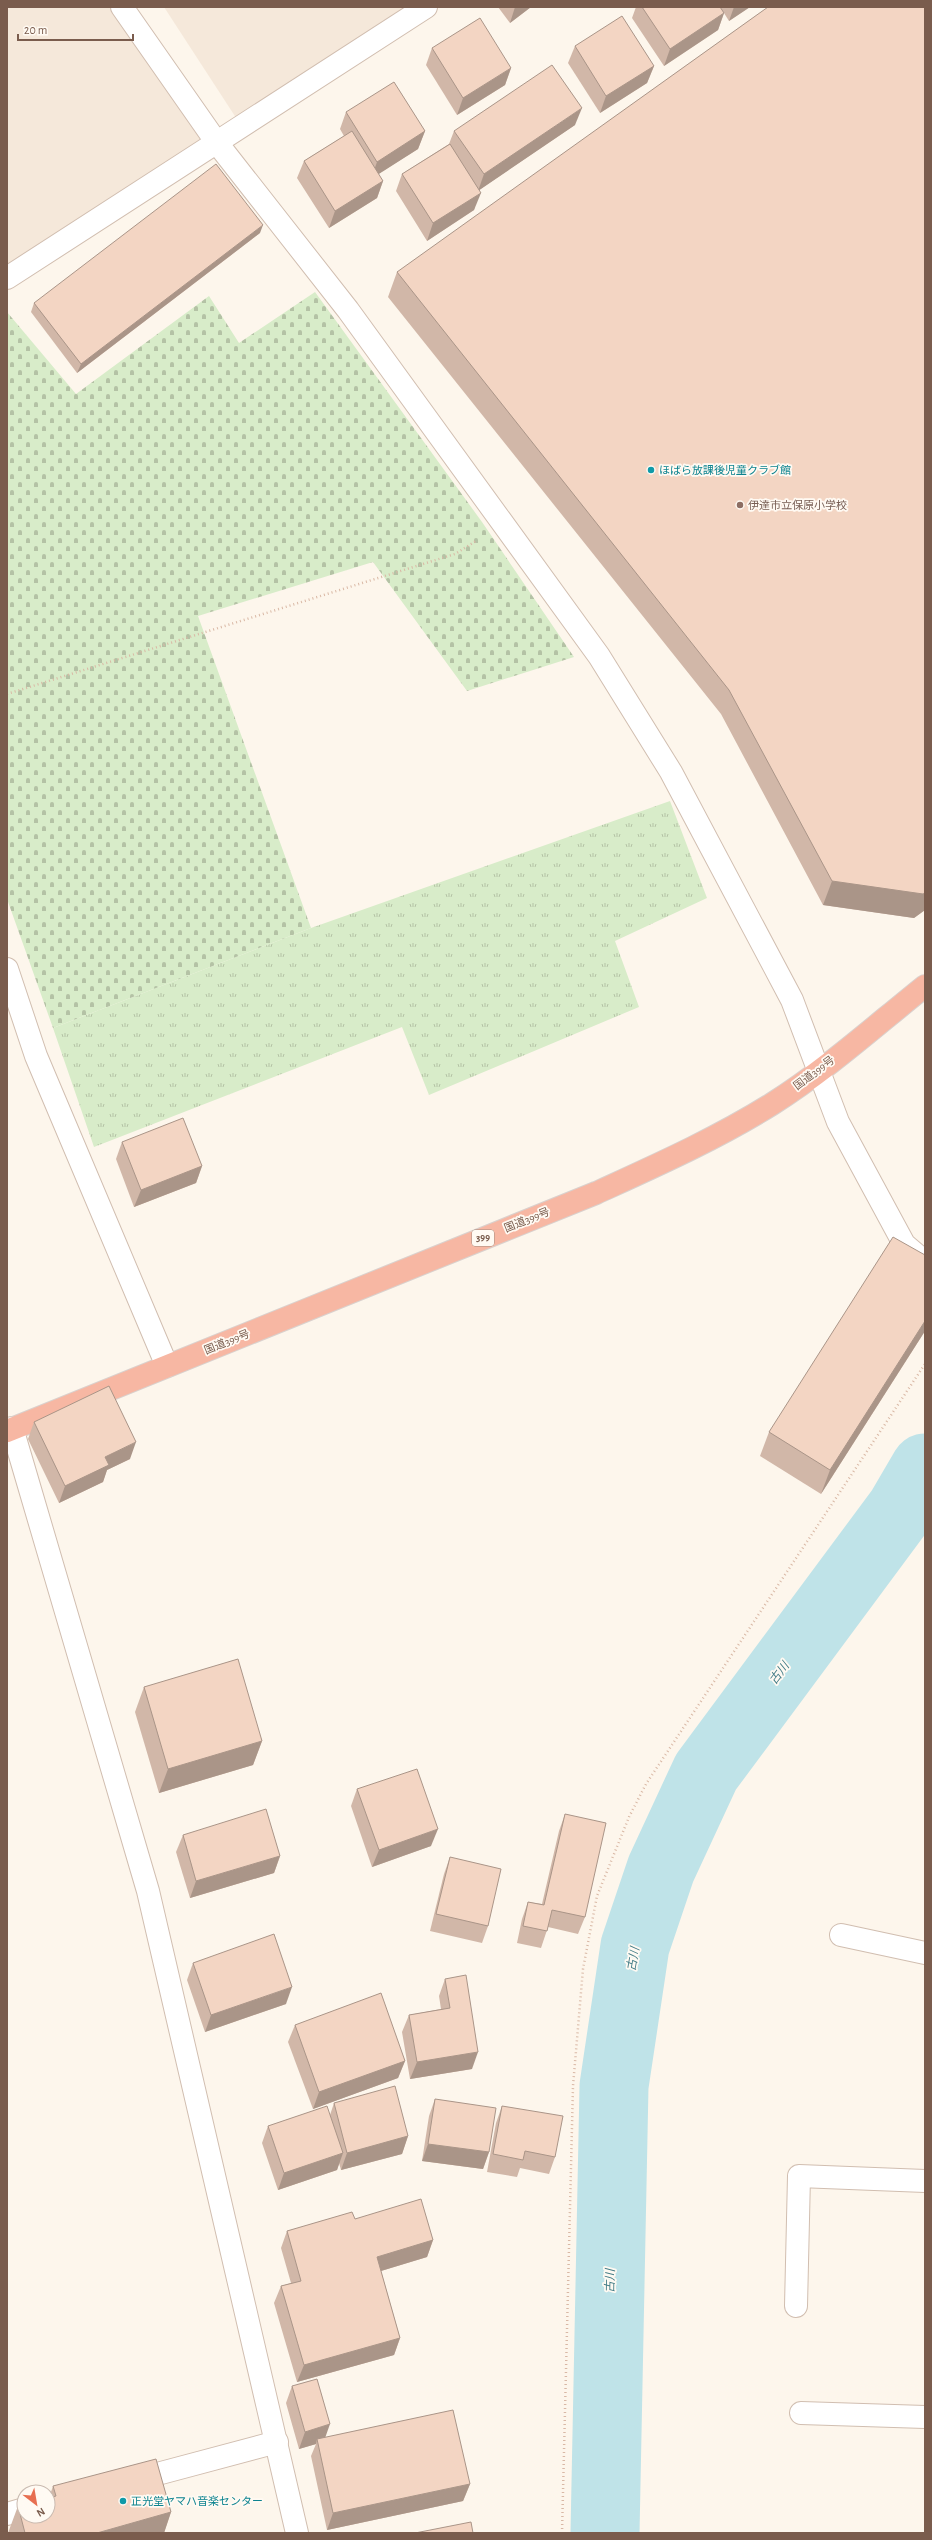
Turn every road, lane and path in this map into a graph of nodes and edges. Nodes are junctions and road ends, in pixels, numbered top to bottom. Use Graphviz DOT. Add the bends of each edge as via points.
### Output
graph roads {
  1 [pos="122,7"];
  2 [pos="426,7"];
  3 [pos="217,143"];
  4 [pos="7,278"];
  5 [pos="504,524"];
  6 [pos="7,694"];
  7 [pos="7,969"];
  8 [pos="925,986"];
  9 [pos="818,1071"];
  10 [pos="925,1262"];
  11 [pos="925,1364"];
  12 [pos="167,1366"];
  13 [pos="10,1430"];
  14 [pos="841,1935"];
  15 [pos="925,1953"];
  16 [pos="925,2181"];
  17 [pos="796,2306"];
  18 [pos="801,2413"];
  19 [pos="925,2417"];
  20 [pos="277,2442"];
  21 [pos="109,2486"];
  22 [pos="297,2533"];
  23 [pos="562,2533"];
  1 -- 3 [label="street"];
  2 -- 3 [label="street"];
  3 -- 4 [label="street"];
  3 -- 5 [label="street" via="348,310"];
  5 -- 6 [label="path" via="455,554"];
  5 -- 9 [label="street" via="599,656 671,772 792,1000"];
  7 -- 12 [label="street" via="36,1056"];
  8 -- 9 [label="highway, 国道399号 / 399"];
  9 -- 10 [label="street" via="838,1122 904,1244"];
  9 -- 12 [label="highway, 国道399号 / 399" via="765,1108 677,1156 596,1193"];
  11 -- 23 [label="path" via="646,1784 629,1817 597,1896 583,1969 573,2086"];
  12 -- 13 [label="highway, 国道399号 / 399"];
  13 -- 20 [label="street" via="148,1891"];
  14 -- 15 [label="street"];
  16 -- 17 [label="street" via="799,2176"];
  18 -- 19 [label="street"];
  20 -- 21 [label="street"];
  20 -- 22 [label="street"];
}
